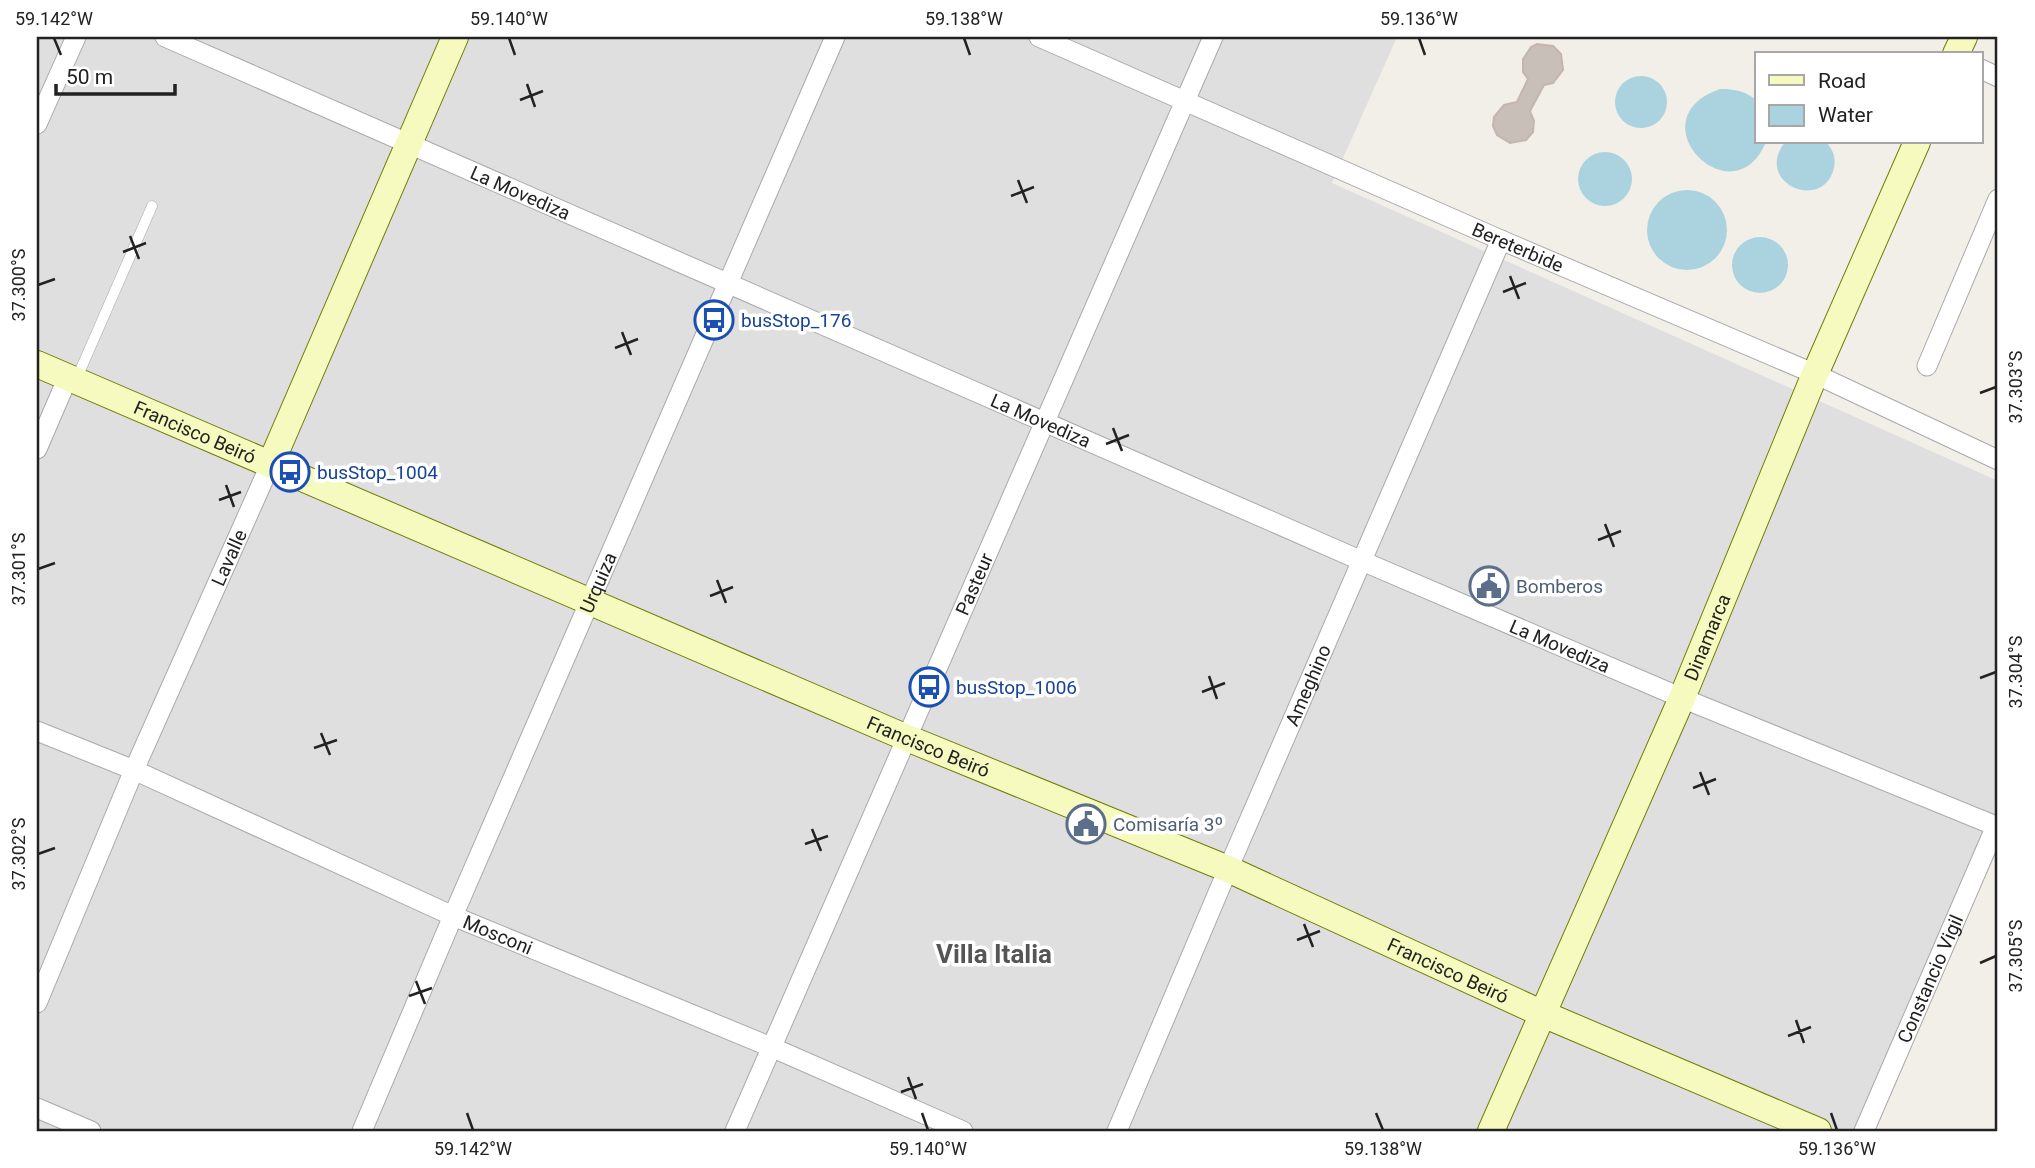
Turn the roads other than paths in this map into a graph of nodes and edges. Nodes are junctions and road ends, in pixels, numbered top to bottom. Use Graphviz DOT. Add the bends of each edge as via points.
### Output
graph roads {
  1 [pos="76,37"];
  2 [pos="165,37"];
  3 [pos="455,37"];
  4 [pos="835,37"];
  5 [pos="1039,37"];
  6 [pos="1213,37"];
  7 [pos="1982,69"];
  8 [pos="1998,77"];
  9 [pos="1185,101"];
  10 [pos="37,124"];
  11 [pos="409,143"];
  12 [pos="1916,144"];
  13 [pos="1998,199"];
  14 [pos="152,206"];
  15 [pos="1501,240"];
  16 [pos="730,283"];
  17 [pos="37,364"];
  18 [pos="1927,366"];
  19 [pos="1815,374"];
  20 [pos="72,378"];
  21 [pos="1046,421"];
  22 [pos="37,449"];
  23 [pos="1998,460"];
  24 [pos="271,463"];
  25 [pos="1362,561"];
  26 [pos="590,600"];
  27 [pos="1682,698"];
  28 [pos="37,731"];
  29 [pos="907,738"];
  30 [pos="134,771"];
  31 [pos="1997,827"];
  32 [pos="1228,869"];
  33 [pos="453,916"];
  34 [pos="37,1003"];
  35 [pos="1543,1014"];
  36 [pos="771,1047"];
  37 [pos="37,1108"];
  38 [pos="91,1131"];
  39 [pos="362,1131"];
  40 [pos="735,1131"];
  41 [pos="963,1131"];
  42 [pos="1117,1131"];
  43 [pos="1491,1131"];
  44 [pos="1818,1131"];
  45 [pos="1864,1131"];
  1 -- 10 [label="street"];
  2 -- 11 [label="street, La Movediza"];
  3 -- 11 [label="street, Lavalle"];
  4 -- 16 [label="street, Urquiza"];
  5 -- 9 [label="street, Bereterbide"];
  6 -- 9 [label="street, Pasteur"];
  7 -- 8 [label="street"];
  9 -- 15 [label="street, Bereterbide"];
  9 -- 21 [label="street, Pasteur"];
  11 -- 16 [label="street, La Movediza"];
  11 -- 24 [label="street, Lavalle"];
  12 -- 19 [label="street, Dinamarca"];
  13 -- 18 [label="street"];
  14 -- 20 [label="lane"];
  15 -- 19 [label="street, Bereterbide"];
  15 -- 25 [label="street, Ameghino"];
  16 -- 21 [label="street, La Movediza"];
  16 -- 26 [label="street, Urquiza"];
  17 -- 20 [label="street, Francisco Beiró"];
  19 -- 23 [label="street, Bereterbide"];
  19 -- 27 [label="street, Dinamarca"];
  20 -- 22 [label="street"];
  20 -- 24 [label="street, Francisco Beiró"];
  21 -- 25 [label="street, La Movediza"];
  21 -- 29 [label="street, Pasteur"];
  24 -- 26 [label="street, Francisco Beiró"];
  24 -- 30 [label="street, Lavalle"];
  25 -- 27 [label="street, La Movediza"];
  25 -- 32 [label="street, Ameghino"];
  26 -- 29 [label="street, Francisco Beiró"];
  26 -- 33 [label="street, Urquiza"];
  27 -- 31 [label="street, La Movediza"];
  27 -- 35 [label="street, Dinamarca"];
  28 -- 30 [label="street, Mosconi"];
  29 -- 32 [label="street, Francisco Beiró"];
  29 -- 36 [label="street, Pasteur"];
  30 -- 33 [label="street, Mosconi"];
  30 -- 34 [label="street, Lavalle"];
  31 -- 45 [label="street, Constancio Vigil"];
  32 -- 35 [label="street, Francisco Beiró"];
  32 -- 42 [label="street, Ameghino"];
  33 -- 36 [label="street, Mosconi"];
  33 -- 39 [label="street, Urquiza"];
  35 -- 43 [label="street, Dinamarca"];
  35 -- 44 [label="street, Francisco Beiró"];
  36 -- 40 [label="street, Pasteur"];
  36 -- 41 [label="street, Mosconi"];
  37 -- 38 [label="street"];
}
